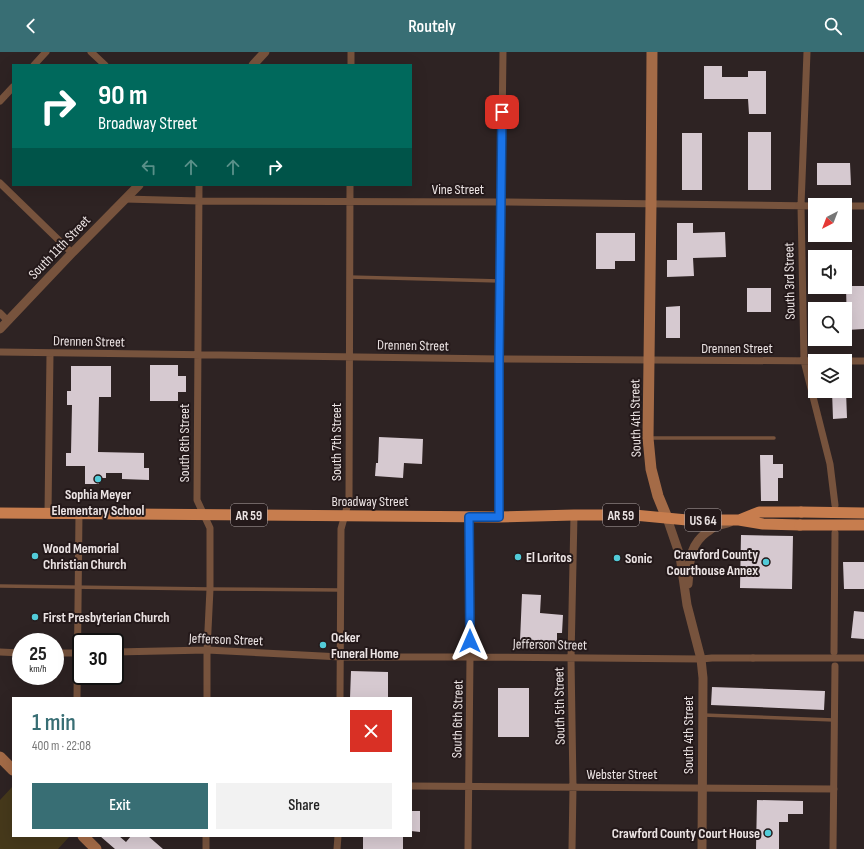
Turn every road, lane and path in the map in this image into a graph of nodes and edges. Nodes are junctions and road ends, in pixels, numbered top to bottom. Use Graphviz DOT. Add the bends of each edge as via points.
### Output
graph roads {
  1 [pos="46,52"];
  2 [pos="91,52"];
  3 [pos="265,52"];
  4 [pos="351,52"];
  5 [pos="503,52"];
  6 [pos="652,52"];
  7 [pos="807,52"];
  8 [pos="35,64"];
  9 [pos="104,64"];
  10 [pos="254,64"];
  11 [pos="351,64"];
  12 [pos="12,88"];
  13 [pos="0,101"];
  14 [pos="0,183"];
  15 [pos="137,186"];
  16 [pos="199,186"];
  17 [pos="350,186"];
  18 [pos="125,199"];
  19 [pos="199,201"];
  20 [pos="350,202"];
  21 [pos="501,202"];
  22 [pos="651,204"];
  23 [pos="801,205"];
  24 [pos="808,206"];
  25 [pos="852,206"];
  26 [pos="864,206"];
  27 [pos="72,253"];
  28 [pos="349,277"];
  29 [pos="500,281"];
  30 [pos="0,313"];
  31 [pos="8,321"];
  32 [pos="0,329"];
  33 [pos="0,352"];
  34 [pos="50,354"];
  35 [pos="198,355"];
  36 [pos="349,357"];
  37 [pos="499,359"];
  38 [pos="649,360"];
  39 [pos="804,361"];
  40 [pos="808,361"];
  41 [pos="852,361"];
  42 [pos="864,361"];
  43 [pos="648,438"];
  44 [pos="774,438"];
  45 [pos="835,506"];
  46 [pos="0,513"];
  47 [pos="48,513"];
  48 [pos="79,513"];
  49 [pos="864,513"];
  50 [pos="204,514"];
  51 [pos="574,515"];
  52 [pos="345,516"];
  53 [pos="469,517"];
  54 [pos="499,517"];
  55 [pos="667,518"];
  56 [pos="738,520"];
  57 [pos="864,525"];
  58 [pos="835,533"];
  59 [pos="0,586"];
  60 [pos="79,588"];
  61 [pos="210,589"];
  62 [pos="340,590"];
  63 [pos="686,605"];
  64 [pos="79,633"];
  65 [pos="207,650"];
  66 [pos="0,652"];
  67 [pos="12,652"];
  68 [pos="124,652"];
  69 [pos="834,652"];
  70 [pos="341,657"];
  71 [pos="470,657"];
  72 [pos="571,658"];
  73 [pos="864,658"];
  74 [pos="701,659"];
  75 [pos="834,666"];
  76 [pos="78,685"];
  77 [pos="77,697"];
  78 [pos="207,697"];
  79 [pos="340,697"];
  80 [pos="703,715"];
  81 [pos="834,720"];
  82 [pos="0,757"];
  83 [pos="12,769"];
  84 [pos="412,786"];
  85 [pos="469,786"];
  86 [pos="573,787"];
  87 [pos="702,788"];
  88 [pos="834,789"];
  89 [pos="83,837"];
  90 [pos="206,837"];
  91 [pos="338,837"];
  92 [pos="96,849"];
  93 [pos="206,849"];
  94 [pos="337,849"];
  95 [pos="468,849"];
  96 [pos="572,849"];
  97 [pos="702,849"];
  98 [pos="833,849"];
  1 -- 8 [label="street"];
  2 -- 9 [label="street"];
  3 -- 10 [label="street"];
  4 -- 11 [label="street"];
  5 -- 21 [label="street"];
  6 -- 22 [label="main road, South 4th Street / AR 59"];
  7 -- 23 [label="street, South 3rd Street"];
  12 -- 13 [label="street"];
  14 -- 27 [label="street"];
  15 -- 18 [label="street, South 11th Street"];
  16 -- 19 [label="street, South 8th Street"];
  17 -- 20 [label="street, South 7th Street"];
  18 -- 19 [label="street, Vine Street"];
  18 -- 27 [label="street, South 11th Street"];
  19 -- 20 [label="street, Vine Street"];
  19 -- 35 [label="street, South 8th Street"];
  20 -- 21 [label="street, Vine Street"];
  20 -- 28 [label="street, South 7th Street"];
  21 -- 22 [label="street, Vine Street"];
  21 -- 29 [label="street"];
  22 -- 23 [label="street, Vine Street"];
  22 -- 38 [label="main road, South 4th Street / AR 59"];
  23 -- 24 [label="street, Vine Street"];
  23 -- 39 [label="street, South 3rd Street"];
  25 -- 26 [label="street"];
  27 -- 31 [label="street, South 11th Street"];
  28 -- 29 [label="lane"];
  28 -- 36 [label="street, South 7th Street"];
  29 -- 37 [label="street"];
  30 -- 31 [label="street"];
  31 -- 32 [label="street, South 11th Street"];
  33 -- 34 [label="street, Drennen Street"];
  34 -- 35 [label="street, Drennen Street"];
  34 -- 47 [label="street"];
  35 -- 36 [label="street, Drennen Street"];
  35 -- 50 [label="street, South 8th Street" via="197,500"];
  36 -- 37 [label="street, Drennen Street"];
  36 -- 52 [label="street, South 7th Street" via="349,500"];
  37 -- 38 [label="street, Drennen Street"];
  37 -- 54 [label="street"];
  38 -- 39 [label="street, Drennen Street"];
  38 -- 43 [label="main road, South 4th Street / AR 59"];
  39 -- 40 [label="street, Drennen Street"];
  39 -- 45 [label="street, South 3rd Street" via="830,464"];
  41 -- 42 [label="street"];
  43 -- 44 [label="lane"];
  43 -- 55 [label="main road, South 4th Street / AR 59" via="651,468"];
  46 -- 47 [label="main road, Broadway Street / AR 59"];
  47 -- 48 [label="main road, Broadway Street / AR 59"];
  48 -- 50 [label="main road, Broadway Street / AR 59"];
  48 -- 60 [label="street"];
  49 -- 56 [label="main road, Broadway Street / US 64, bridge" via="759,512"];
  50 -- 52 [label="main road, Broadway Street / AR 59"];
  50 -- 61 [label="street, South 8th Street" via="210,528"];
  51 -- 54 [label="main road, Broadway Street / AR 59"];
  51 -- 55 [label="main road, Broadway Street / AR 59"];
  51 -- 72 [label="street, South 5th Street"];
  52 -- 53 [label="main road, Broadway Street / AR 59"];
  52 -- 62 [label="street, South 7th Street" via="341,530"];
  53 -- 54 [label="main road, Broadway Street / AR 59"];
  53 -- 71 [label="street, South 6th Street"];
  55 -- 56 [label="main road, Broadway Street / US 64"];
  55 -- 63 [label="street, South 4th Street" via="680,556"];
  56 -- 57 [label="main road, Broadway Street / US 64, bridge" via="763,524"];
  56 -- 63 [label="street" via="714,527 696,542 690,560"];
  58 -- 69 [label="street"];
  59 -- 60 [label="lane"];
  60 -- 61 [label="lane"];
  60 -- 64 [label="street"];
  61 -- 62 [label="lane"];
  61 -- 65 [label="street, South 8th Street"];
  62 -- 70 [label="street, South 7th Street"];
  63 -- 74 [label="street, South 4th Street"];
  65 -- 68 [label="street, Jefferson Street"];
  65 -- 70 [label="street, Jefferson Street"];
  65 -- 78 [label="street, South 8th Street"];
  66 -- 67 [label="street"];
  70 -- 71 [label="street, Jefferson Street"];
  70 -- 79 [label="street, South 7th Street"];
  71 -- 72 [label="street, Jefferson Street"];
  71 -- 85 [label="street, South 6th Street"];
  72 -- 74 [label="street, Jefferson Street"];
  72 -- 86 [label="street, South 5th Street"];
  73 -- 74 [label="street, Jefferson Street, bridge"];
  74 -- 80 [label="street, South 4th Street"];
  75 -- 81 [label="street"];
  76 -- 77 [label="street"];
  80 -- 81 [label="lane"];
  80 -- 87 [label="street, South 4th Street"];
  81 -- 88 [label="street"];
  82 -- 83 [label="main road"];
  84 -- 85 [label="street, Webster Street"];
  85 -- 86 [label="street, Webster Street"];
  85 -- 95 [label="street, South 6th Street"];
  86 -- 87 [label="street, Webster Street"];
  86 -- 96 [label="street, South 5th Street"];
  87 -- 88 [label="street, Webster Street"];
  87 -- 97 [label="street, South 4th Street"];
  88 -- 98 [label="street"];
  89 -- 92 [label="main road"];
  90 -- 93 [label="street"];
  91 -- 94 [label="street"];
}
